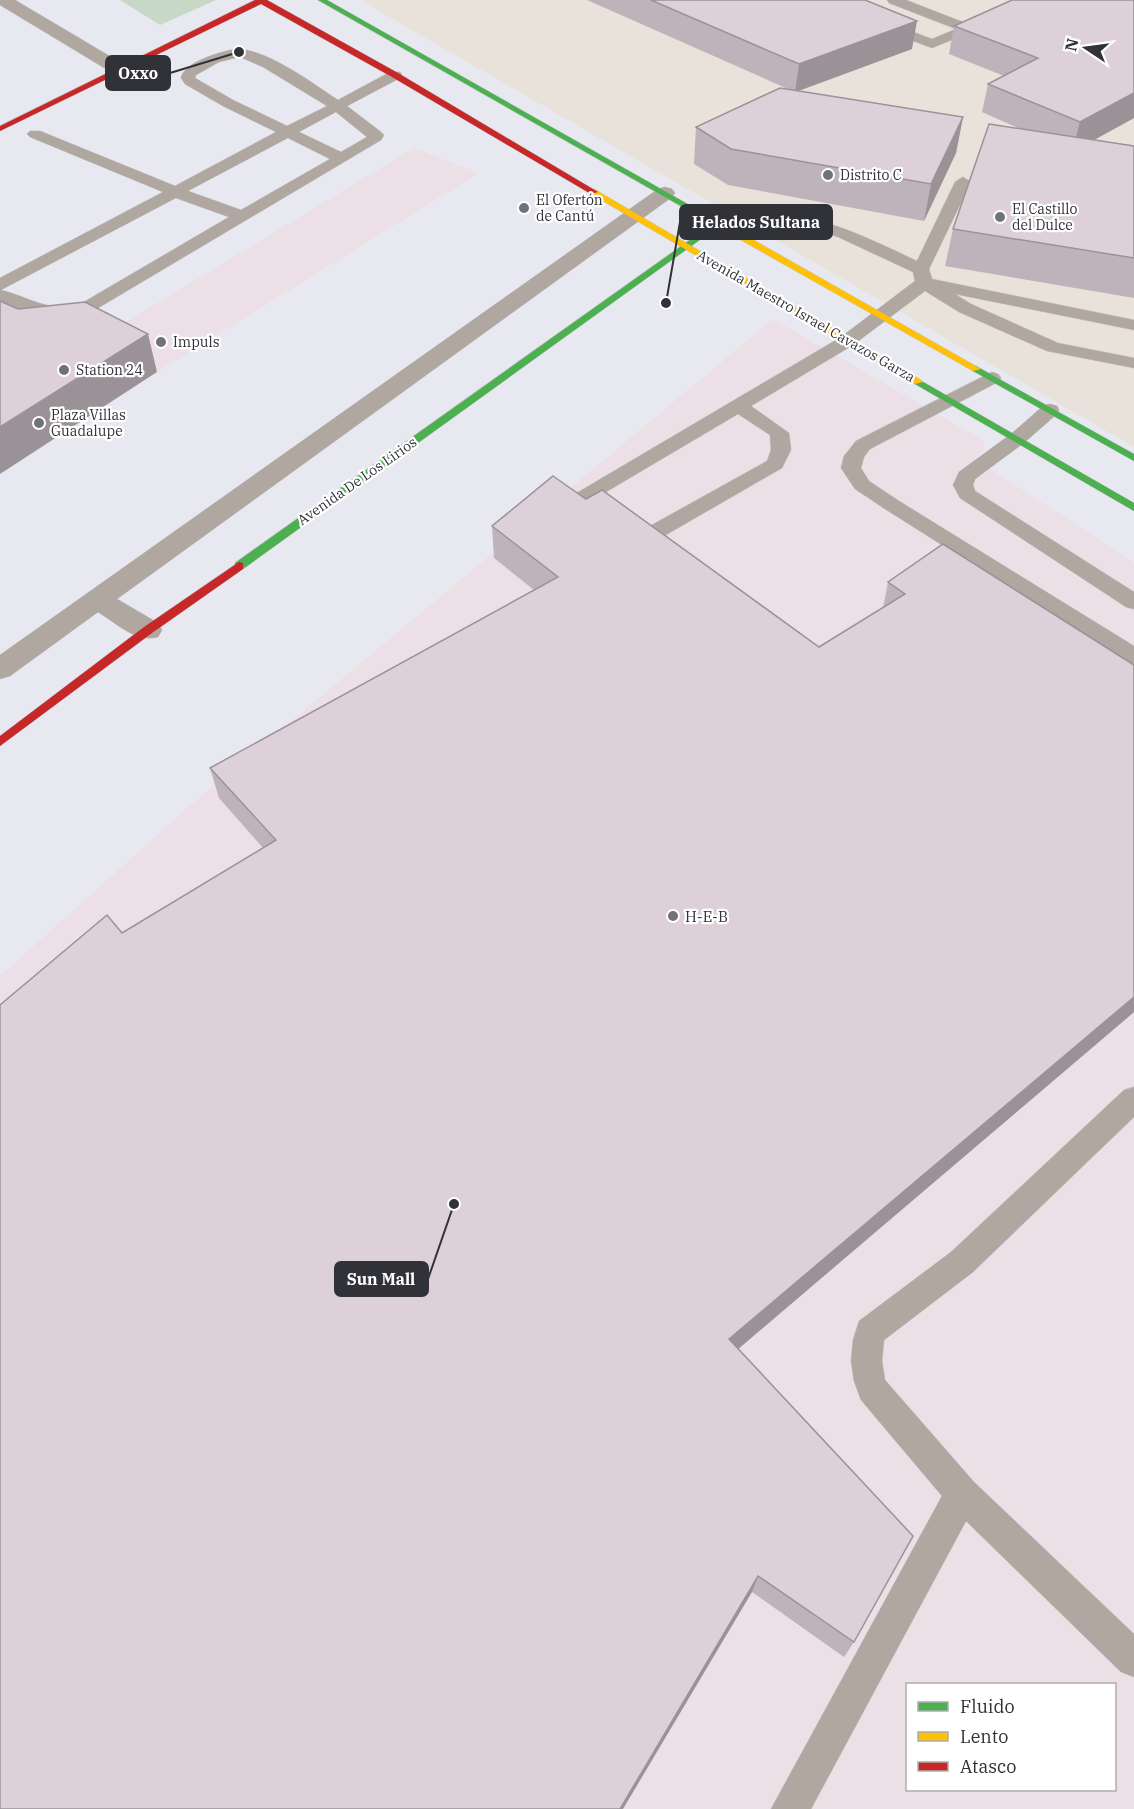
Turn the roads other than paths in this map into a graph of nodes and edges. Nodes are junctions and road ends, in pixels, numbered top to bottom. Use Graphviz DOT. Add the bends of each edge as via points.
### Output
graph roads {
  1 [pos="261,0"];
  2 [pos="322,0"];
  3 [pos="816,0"];
  4 [pos="894,0"];
  5 [pos="1037,0"];
  6 [pos="996,3"];
  7 [pos="6,7"];
  8 [pos="1013,9"];
  9 [pos="968,29"];
  10 [pos="117,68"];
  11 [pos="395,75"];
  12 [pos="336,106"];
  13 [pos="0,129"];
  14 [pos="287,132"];
  15 [pos="35,134"];
  16 [pos="341,158"];
  17 [pos="963,182"];
  18 [pos="176,192"];
  19 [pos="665,193"];
  20 [pos="633,215"];
  21 [pos="241,216"];
  22 [pos="717,224"];
  23 [pos="688,246"];
  24 [pos="922,276"];
  25 [pos="0,285"];
  26 [pos="0,295"];
  27 [pos="880,315"];
  28 [pos="1134,325"];
  29 [pos="847,341"];
  30 [pos="1134,363"];
  31 [pos="992,378"];
  32 [pos="952,401"];
  33 [pos="739,406"];
  34 [pos="1050,410"];
  35 [pos="1018,438"];
  36 [pos="1134,458"];
  37 [pos="582,498"];
  38 [pos="1134,508"];
  39 [pos="657,531"];
  40 [pos="97,599"];
  41 [pos="1134,602"];
  42 [pos="148,630"];
  43 [pos="1134,656"];
  44 [pos="0,669"];
  45 [pos="0,742"];
  46 [pos="1134,1099"];
  47 [pos="962,1494"];
  48 [pos="1134,1659"];
  49 [pos="790,1809"];
  1 -- 10 [label="main road"];
  1 -- 11 [label="main road, Avenida Maestro Israel Cavazos Garza"];
  2 -- 19 [label="main road"];
  3 -- 9 [label="lane" via="932,44"];
  4 -- 9 [label="lane"];
  5 -- 8 [label="lane"];
  6 -- 8 [label="lane"];
  7 -- 10 [label="street"];
  8 -- 9 [label="lane"];
  10 -- 13 [label="main road"];
  11 -- 12 [label="lane"];
  11 -- 20 [label="main road, Avenida Maestro Israel Cavazos Garza"];
  12 -- 14 [label="lane"];
  12 -- 14 [label="lane" via="254,55 221,58 189,73 190,81"];
  12 -- 16 [label="lane" via="376,135 373,141"];
  14 -- 16 [label="lane"];
  14 -- 18 [label="lane"];
  15 -- 18 [label="lane"];
  16 -- 21 [label="lane"];
  17 -- 24 [label="lane"];
  18 -- 21 [label="lane"];
  18 -- 25 [label="lane"];
  19 -- 20 [label="street"];
  19 -- 22 [label="main road"];
  20 -- 23 [label="main road, Avenida Maestro Israel Cavazos Garza"];
  20 -- 40 [label="street"];
  21 -- 26 [label="lane" via="82,310 51,312 23,306"];
  22 -- 23 [label="main road, Avenida De Los Lirios"];
  22 -- 24 [label="lane" via="788,220 818,224"];
  22 -- 27 [label="main road"];
  23 -- 29 [label="main road, Avenida Maestro Israel Cavazos Garza"];
  23 -- 42 [label="main road, Avenida De Los Lirios"];
  24 -- 27 [label="lane"];
  24 -- 28 [label="lane"];
  24 -- 30 [label="lane" via="965,308 1027,338"];
  27 -- 29 [label="lane"];
  27 -- 31 [label="main road"];
  29 -- 32 [label="main road, Avenida Maestro Israel Cavazos Garza"];
  29 -- 33 [label="lane"];
  31 -- 32 [label="lane"];
  31 -- 34 [label="main road"];
  32 -- 35 [label="main road, Avenida Maestro Israel Cavazos Garza"];
  32 -- 43 [label="lane" via="863,446 854,456 851,468 862,485"];
  33 -- 37 [label="lane"];
  33 -- 39 [label="lane" via="779,434 781,450 775,464"];
  34 -- 35 [label="lane"];
  34 -- 36 [label="main road"];
  35 -- 38 [label="main road, Avenida Maestro Israel Cavazos Garza"];
  35 -- 41 [label="lane" via="966,476 963,485 967,494"];
  40 -- 42 [label="street"];
  40 -- 44 [label="street"];
  42 -- 45 [label="main road, Avenida De Los Lirios"];
  46 -- 47 [label="lane" via="962,1262 870,1332 865,1356 872,1389"];
  47 -- 48 [label="lane"];
  47 -- 49 [label="lane"];
}
